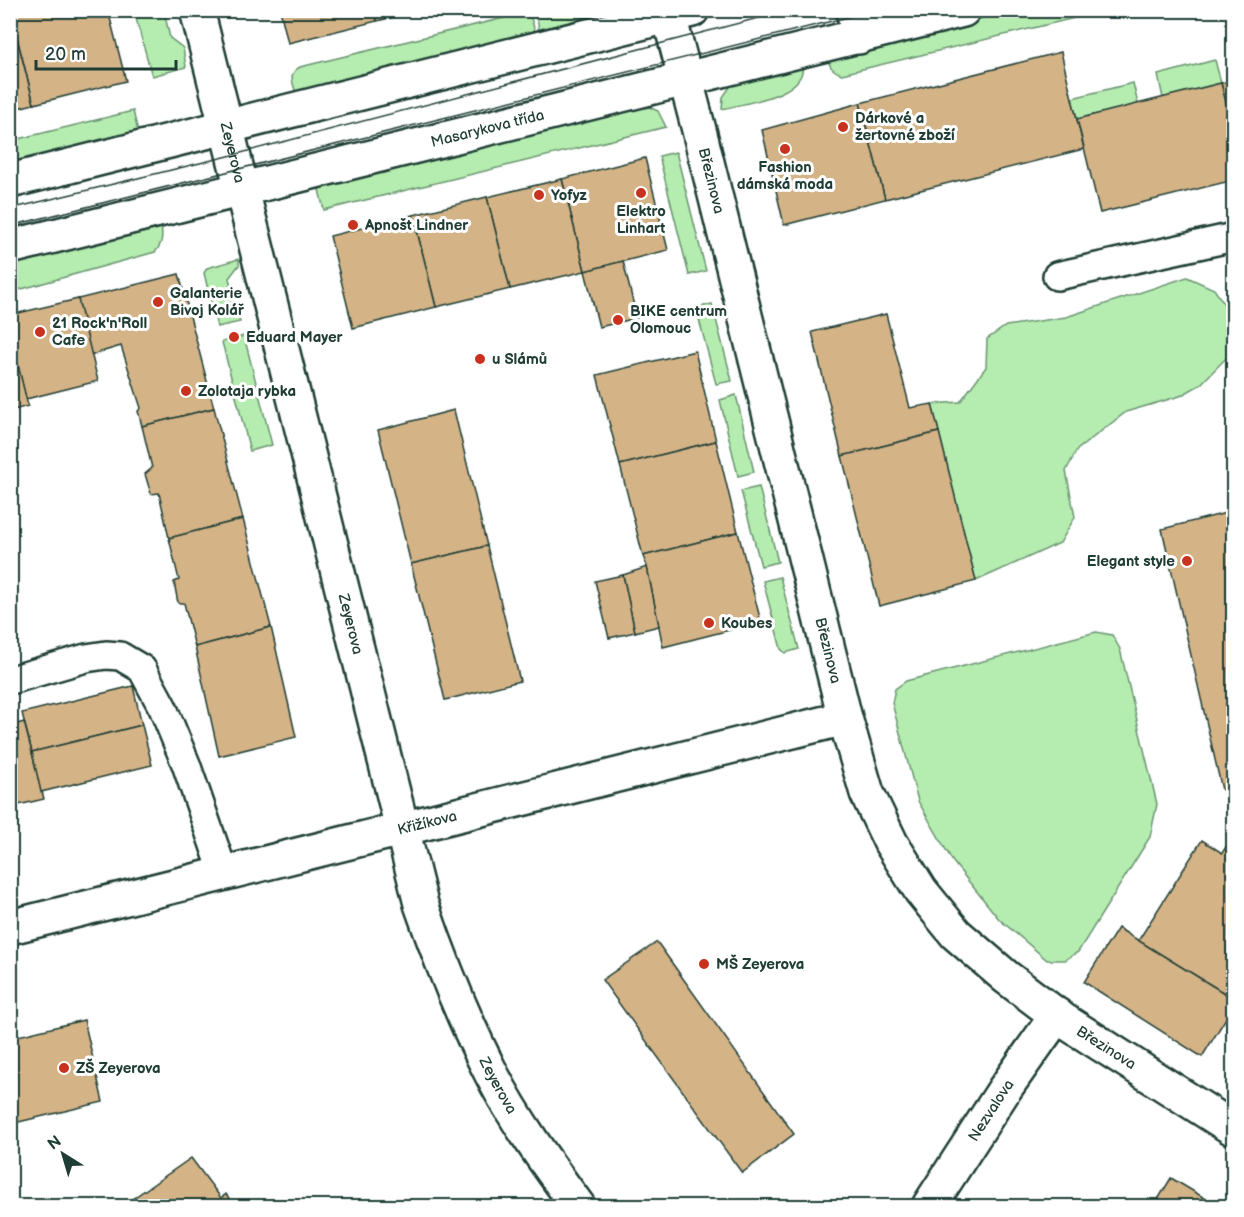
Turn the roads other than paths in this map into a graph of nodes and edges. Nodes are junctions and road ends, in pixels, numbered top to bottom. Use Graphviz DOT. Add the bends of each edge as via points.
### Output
graph roads {
  1 [pos="197,10"];
  2 [pos="963,10"];
  3 [pos="681,13"];
  4 [pos="856,24"];
  5 [pos="686,80"];
  6 [pos="226,126"];
  7 [pos="10,181"];
  8 [pos="242,189"];
  9 [pos="1233,237"];
  10 [pos="10,247"];
  11 [pos="1057,276"];
  12 [pos="14,679"];
  13 [pos="844,718"];
  14 [pos="402,828"];
  15 [pos="224,874"];
  16 [pos="10,927"];
  17 [pos="1057,1015"];
  18 [pos="1233,1129"];
  19 [pos="578,1206"];
  20 [pos="929,1206"];
  1 -- 6 [label="street, Zeyerova"];
  2 -- 4 [label="street, Masarykova třída"];
  3 -- 5 [label="street, Březinova"];
  3 -- 6 [label="street"];
  4 -- 5 [label="street, Masarykova třída"];
  5 -- 8 [label="street, Masarykova třída"];
  5 -- 13 [label="street, Březinova"];
  6 -- 7 [label="street"];
  6 -- 8 [label="street, Zeyerova"];
  8 -- 10 [label="street, Masarykova třída"];
  8 -- 14 [label="street, Zeyerova"];
  9 -- 11 [label="lane"];
  12 -- 15 [label="lane" via="106,655 120,656 142,669 183,755"];
  13 -- 14 [label="street, Křižíkova"];
  13 -- 17 [label="street, Březinova" via="867,793 891,843 921,891 956,934"];
  14 -- 15 [label="street, Křižíkova"];
  14 -- 19 [label="street, Zeyerova" via="443,969 491,1074"];
  15 -- 16 [label="street, Křižíkova"];
  17 -- 18 [label="street, Březinova"];
  17 -- 20 [label="street, Nezvalova"];
}
